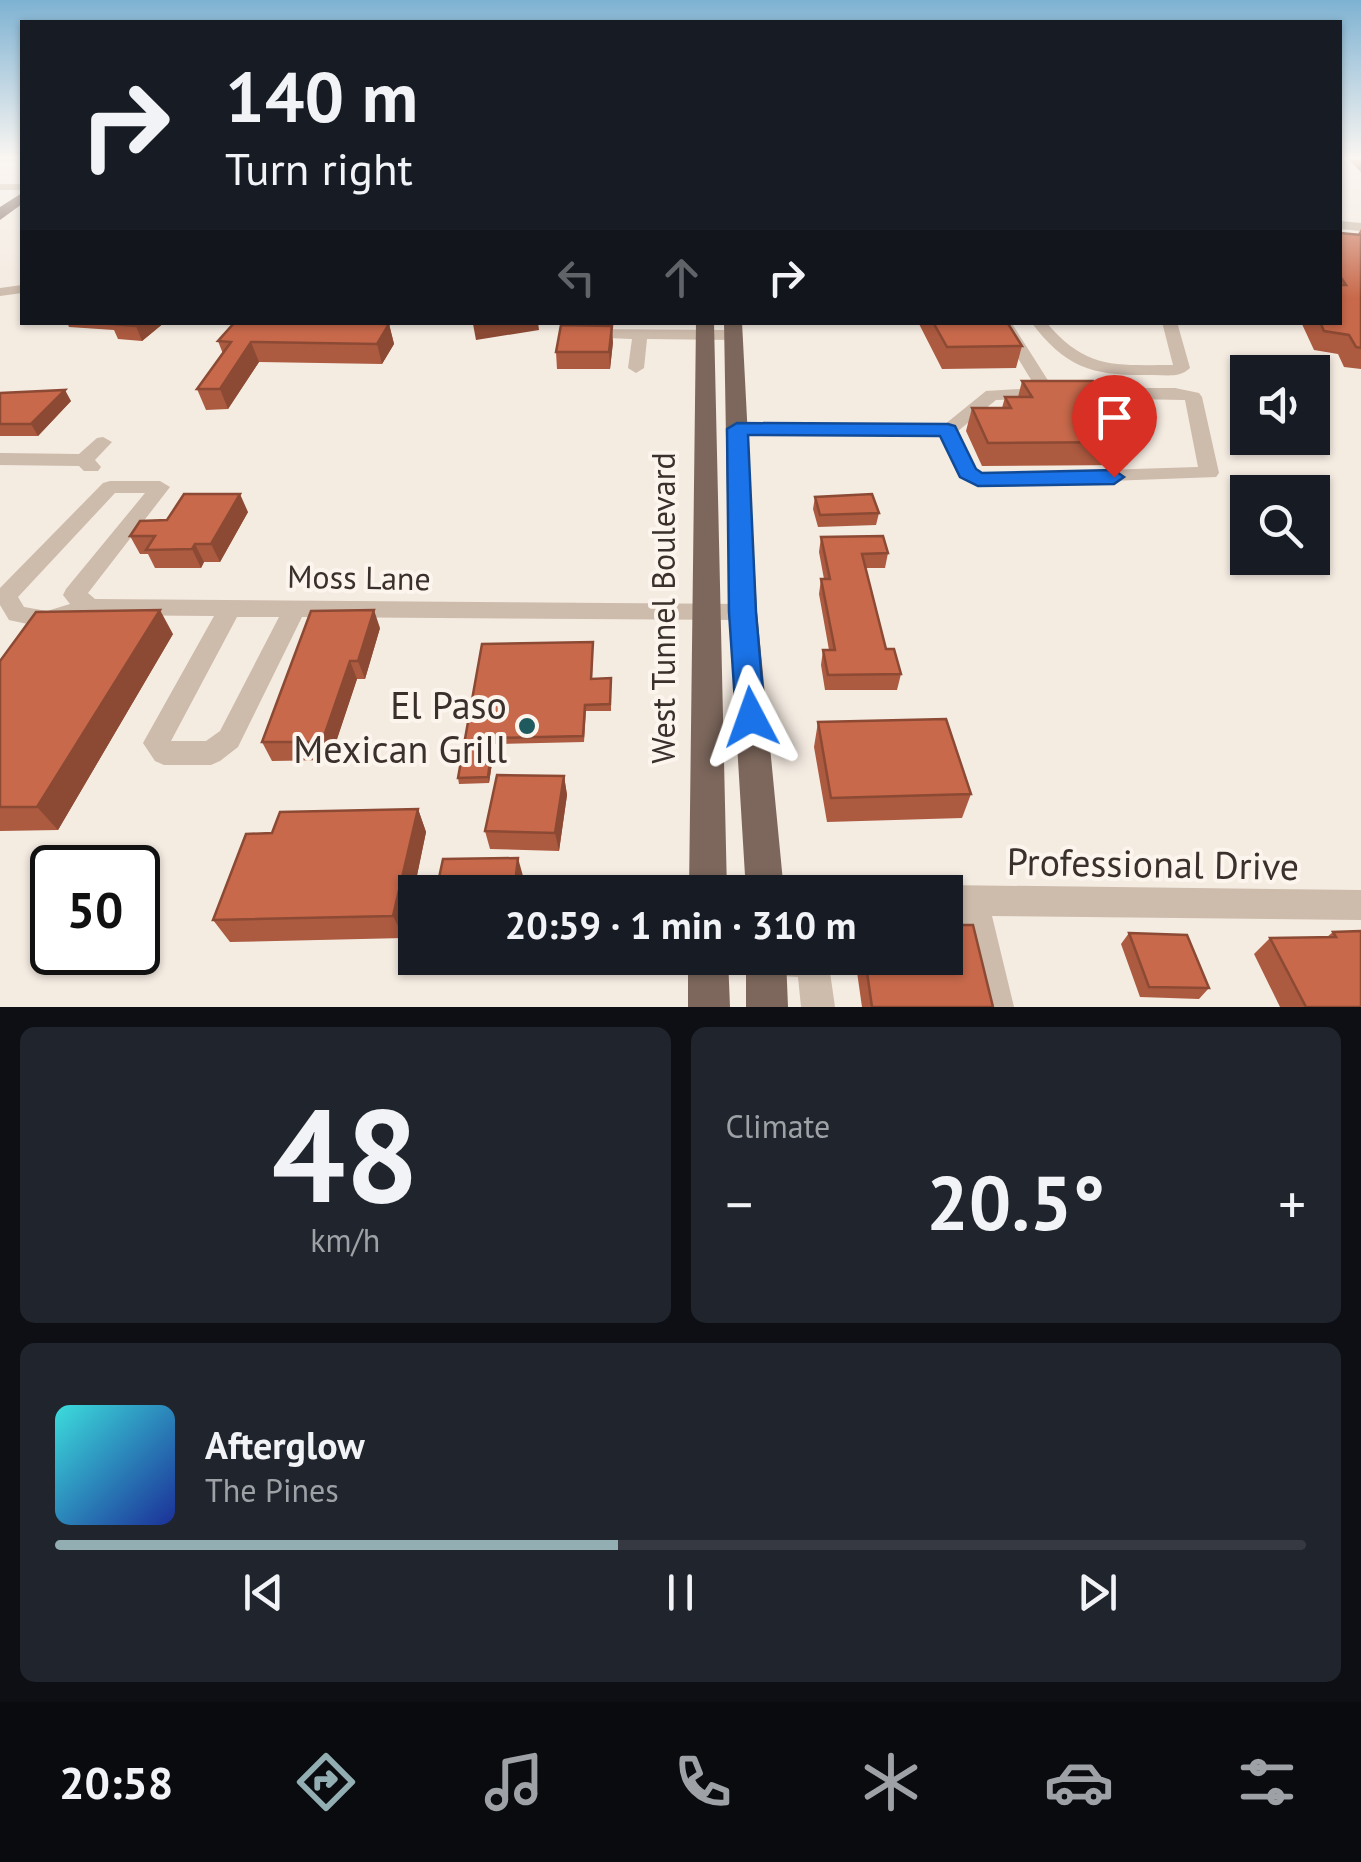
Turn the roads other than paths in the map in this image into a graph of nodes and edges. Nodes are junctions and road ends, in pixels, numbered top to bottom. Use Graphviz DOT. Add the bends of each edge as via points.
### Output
graph roads {
  1 [pos="1005,325"];
  2 [pos="1040,325"];
  3 [pos="1170,325"];
  4 [pos="719,329"];
  5 [pos="560,334"];
  6 [pos="640,335"];
  7 [pos="636,368"];
  8 [pos="1048,393"];
  9 [pos="737,429"];
  10 [pos="948,430"];
  11 [pos="103,442"];
  12 [pos="0,459"];
  13 [pos="90,607"];
  14 [pos="230,608"];
  15 [pos="295,608"];
  16 [pos="742,612"];
  17 [pos="705,614"];
  18 [pos="46,619"];
  19 [pos="23,646"];
  20 [pos="708,875"];
  21 [pos="763,875"];
  22 [pos="963,900"];
  23 [pos="1361,905"];
  24 [pos="963,912"];
  25 [pos="708,975"];
  26 [pos="766,975"];
  27 [pos="815,975"];
  28 [pos="709,1007"];
  29 [pos="767,1007"];
  30 [pos="818,1007"];
  31 [pos="996,1007"];
  1 -- 8 [label="street"];
  2 -- 3 [label="street" via="1058,349 1087,368 1180,370"];
  4 -- 6 [label="street"];
  4 -- 9 [label="main road"];
  4 -- 17 [label="main road, West Tunnel Boulevard"];
  5 -- 6 [label="street"];
  6 -- 7 [label="street"];
  8 -- 10 [label="street" via="992,395"];
  8 -- 10 [label="street" via="1186,394 1209,473 978,480 967,472"];
  9 -- 10 [label="street"];
  9 -- 16 [label="main road"];
  11 -- 12 [label="street" via="87,464"];
  13 -- 14 [label="street, Moss Lane"];
  13 -- 18 [label="street, Moss Lane"];
  13 -- 18 [label="street" via="74,595 160,487 110,487 6,596 17,614"];
  14 -- 15 [label="street, Moss Lane"];
  14 -- 15 [label="street" via="156,743 164,753 211,753 229,739"];
  15 -- 17 [label="street, Moss Lane"];
  16 -- 17 [label="street, Moss Lane"];
  16 -- 21 [label="main road"];
  17 -- 20 [label="main road, West Tunnel Boulevard"];
  18 -- 19 [label="street"];
  22 -- 23 [label="street, Professional Drive"];
  24 -- 31 [label="street"];
  25 -- 28 [label="main road"];
  26 -- 29 [label="main road"];
  27 -- 30 [label="street"];
}
